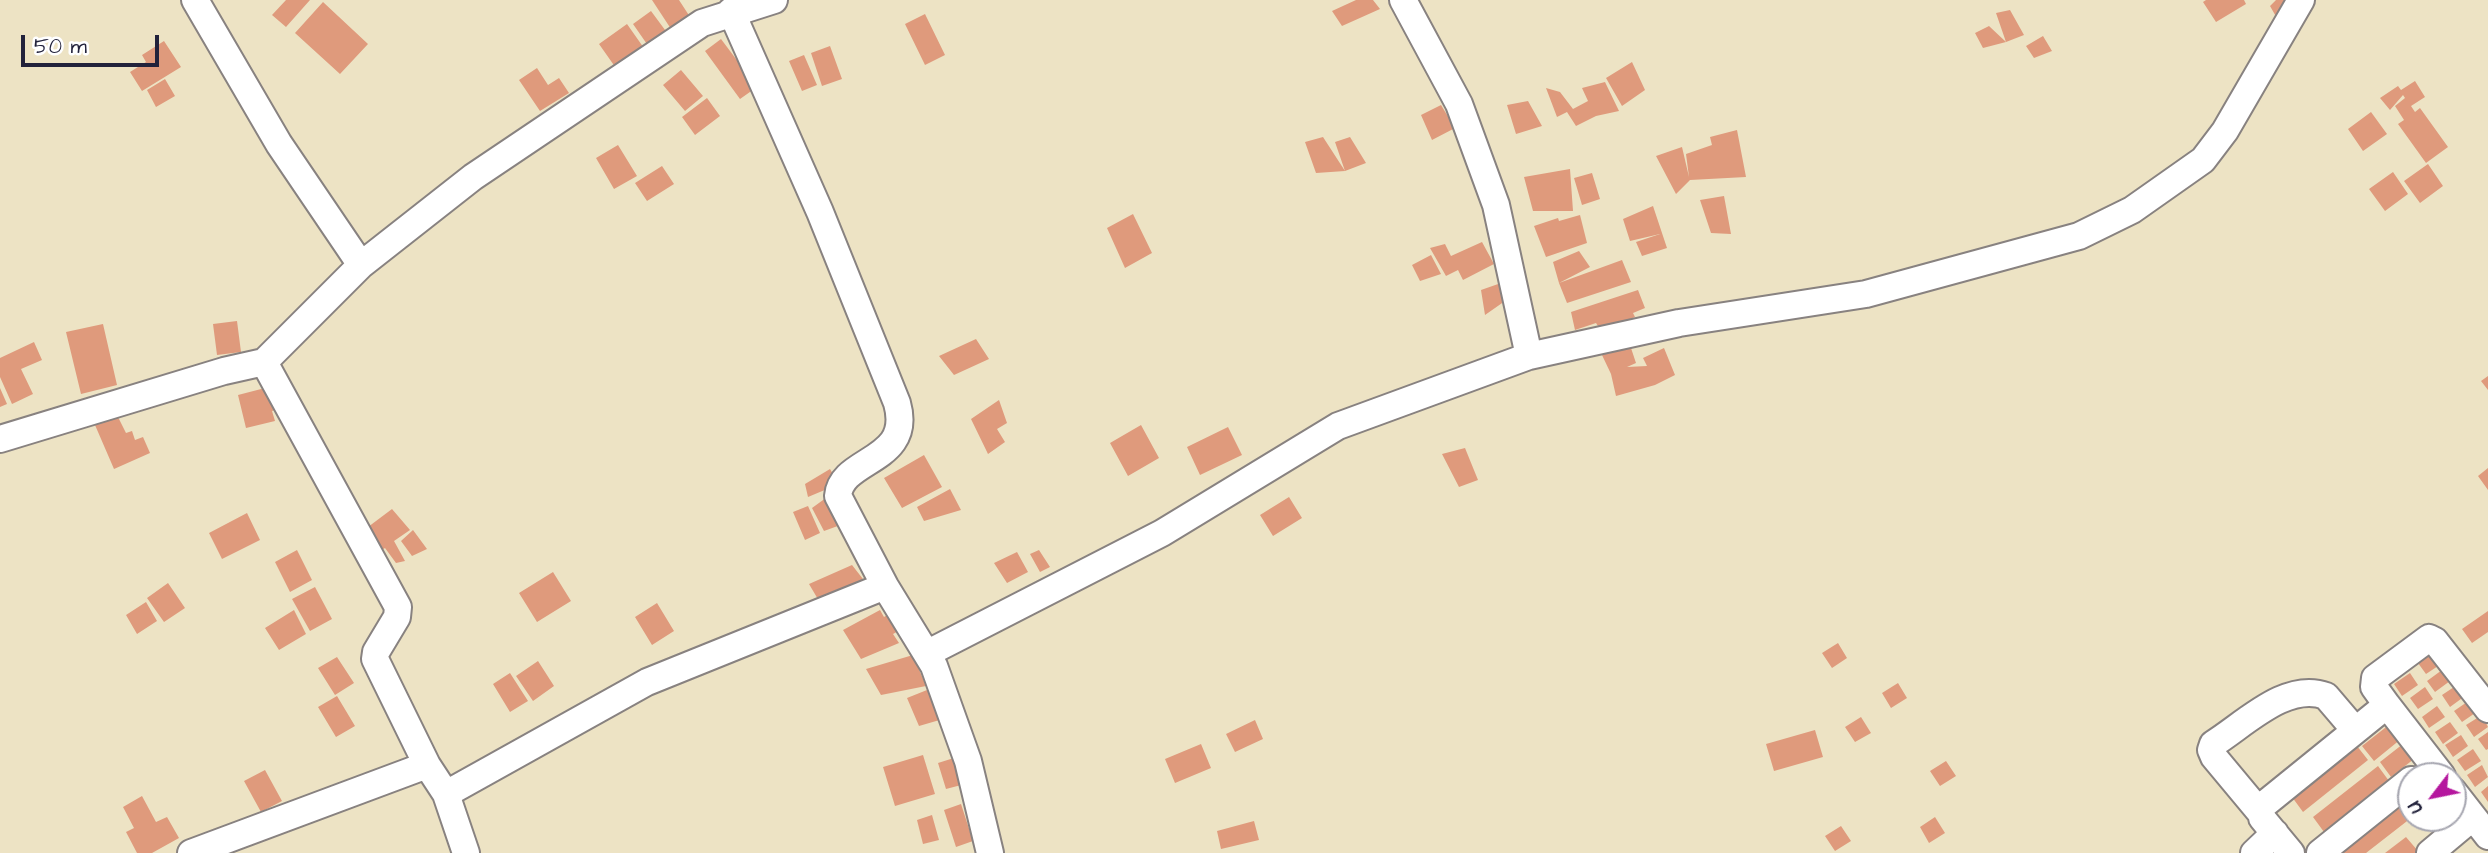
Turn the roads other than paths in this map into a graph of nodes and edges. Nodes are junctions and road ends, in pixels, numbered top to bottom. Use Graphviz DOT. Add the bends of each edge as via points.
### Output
graph roads {
  1 [pos="195,0"];
  2 [pos="774,0"];
  3 [pos="1403,0"];
  4 [pos="2298,1"];
  5 [pos="731,12"];
  6 [pos="361,265"];
  7 [pos="1529,356"];
  8 [pos="264,362"];
  9 [pos="0,439"];
  10 [pos="885,586"];
  11 [pos="928,653"];
  12 [pos="2387,705"];
  13 [pos="2488,709"];
  14 [pos="2355,730"];
  15 [pos="2424,762"];
  16 [pos="427,765"];
  17 [pos="2397,791"];
  18 [pos="446,794"];
  19 [pos="2467,809"];
  20 [pos="2259,811"];
  21 [pos="2481,827"];
  22 [pos="2283,843"];
  23 [pos="203,851"];
  24 [pos="466,853"];
  25 [pos="990,853"];
  26 [pos="2254,853"];
  27 [pos="2320,853"];
  28 [pos="2430,853"];
  1 -- 6 [label="street" via="279,144"];
  2 -- 5 [label="street"];
  3 -- 7 [label="street" via="1460,104 1496,205"];
  4 -- 7 [label="street" via="2225,131 2203,160 2132,210 2079,236 1866,295 1679,323"];
  5 -- 6 [label="street" via="702,23 662,48 472,177"];
  5 -- 10 [label="street" via="820,212 902,419 898,436 838,489"];
  6 -- 8 [label="street"];
  7 -- 11 [label="street" via="1338,426 1162,533"];
  8 -- 9 [label="street"];
  8 -- 16 [label="street" via="398,607 375,659"];
  10 -- 11 [label="street"];
  10 -- 18 [label="street" via="647,682"];
  11 -- 25 [label="street" via="968,761"];
  12 -- 13 [label="street" via="2374,687 2375,678 2429,638"];
  12 -- 14 [label="street"];
  12 -- 15 [label="street"];
  14 -- 20 [label="street"];
  14 -- 20 [label="street" via="2326,696 2303,694 2271,704 2213,744 2214,757"];
  16 -- 18 [label="street"];
  16 -- 23 [label="street"];
  17 -- 27 [label="street"];
  18 -- 24 [label="street"];
  19 -- 21 [label="street"];
  20 -- 22 [label="street"];
  21 -- 28 [label="street"];
  22 -- 26 [label="street"];
}
